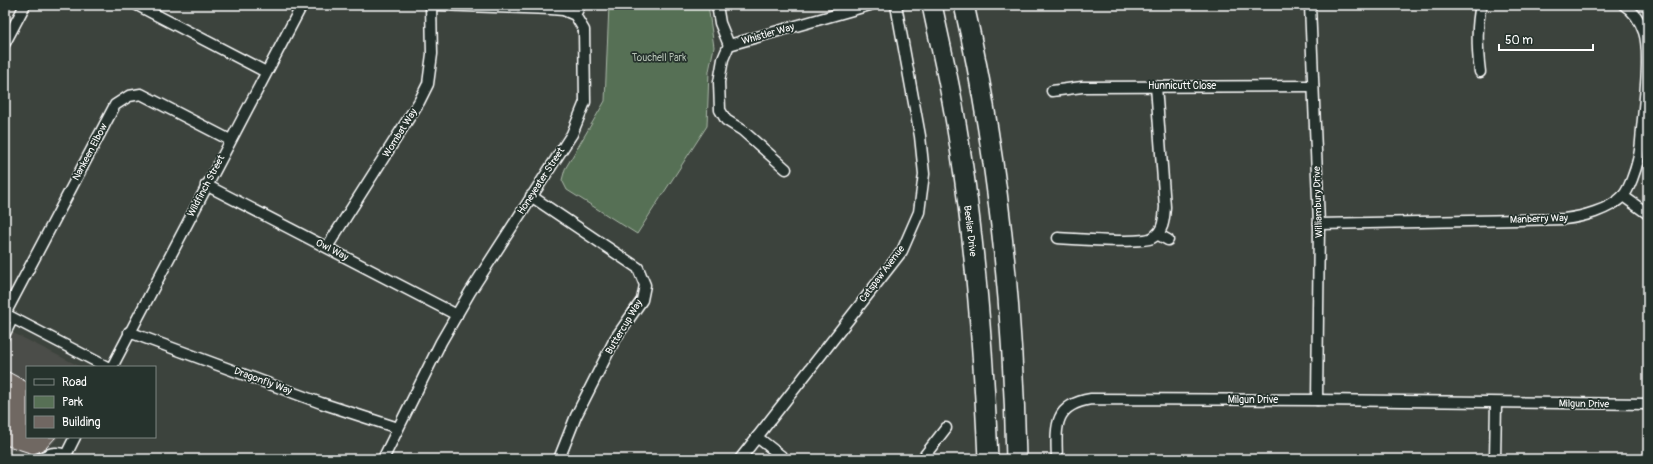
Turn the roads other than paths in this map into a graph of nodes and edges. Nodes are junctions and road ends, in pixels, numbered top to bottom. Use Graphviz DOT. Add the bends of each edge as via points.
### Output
graph roads {
  1 [pos="25,5"];
  2 [pos="137,5"];
  3 [pos="302,5"];
  4 [pos="431,5"];
  5 [pos="436,5"];
  6 [pos="580,5"];
  7 [pos="717,5"];
  8 [pos="870,5"];
  9 [pos="896,5"];
  10 [pos="932,5"];
  11 [pos="964,5"];
  12 [pos="1310,5"];
  13 [pos="1481,5"];
  14 [pos="1624,5"];
  15 [pos="510,6"];
  16 [pos="575,15"];
  17 [pos="8,29"];
  18 [pos="5,43"];
  19 [pos="729,45"];
  20 [pos="266,72"];
  21 [pos="1480,72"];
  22 [pos="1156,86"];
  23 [pos="1313,86"];
  24 [pos="1052,91"];
  25 [pos="1646,104"];
  26 [pos="230,140"];
  27 [pos="786,169"];
  28 [pos="206,185"];
  29 [pos="531,196"];
  30 [pos="1623,196"];
  31 [pos="1648,214"];
  32 [pos="1320,224"];
  33 [pos="1157,234"];
  34 [pos="1058,238"];
  35 [pos="1168,240"];
  36 [pos="327,247"];
  37 [pos="5,314"];
  38 [pos="457,315"];
  39 [pos="15,319"];
  40 [pos="129,332"];
  41 [pos="5,340"];
  42 [pos="105,366"];
  43 [pos="112,366"];
  44 [pos="1317,400"];
  45 [pos="1496,403"];
  46 [pos="1648,404"];
  47 [pos="398,428"];
  48 [pos="946,428"];
  49 [pos="757,437"];
  50 [pos="75,438"];
  51 [pos="68,457"];
  52 [pos="40,459"];
  53 [pos="384,459"];
  54 [pos="559,459"];
  55 [pos="740,459"];
  56 [pos="785,459"];
  57 [pos="922,459"];
  58 [pos="988,459"];
  59 [pos="1016,459"];
  60 [pos="1057,459"];
  61 [pos="1495,459"];
  1 -- 17 [label="street"];
  2 -- 20 [label="street"];
  3 -- 20 [label="street, Wildfinch Street"];
  4 -- 36 [label="street, Wombat Way" via="432,54 428,84"];
  5 -- 15 [label="street"];
  6 -- 16 [label="street"];
  7 -- 19 [label="street" via="720,23"];
  8 -- 19 [label="street, Whistler Way"];
  9 -- 49 [label="street, Catspaw Avenue" via="920,136 924,174 919,212 902,251"];
  10 -- 58 [label="highway, Beeliar Drive" via="953,106 975,264 984,366"];
  11 -- 59 [label="highway" via="985,116 1008,286"];
  12 -- 23 [label="street, Williambury Drive"];
  13 -- 21 [label="street" via="1477,42"];
  14 -- 25 [label="street" via="1638,20 1644,33"];
  15 -- 16 [label="street" via="563,10"];
  16 -- 29 [label="street, Honeyeater Street" via="584,30 584,102 572,134"];
  17 -- 18 [label="street"];
  19 -- 27 [label="street, Whistler Way" via="722,59 719,82 720,110 726,120 742,130"];
  20 -- 26 [label="street, Wildfinch Street"];
  22 -- 23 [label="street, Hunnicutt Close"];
  22 -- 24 [label="street, Hunnicutt Close" via="1082,87"];
  22 -- 33 [label="street" via="1164,207 1162,228"];
  23 -- 32 [label="street, Williambury Drive"];
  25 -- 30 [label="street" via="1639,158"];
  26 -- 28 [label="street, Wildfinch Street"];
  26 -- 37 [label="street, Nankeen Elbow" via="141,94 129,96 115,104"];
  28 -- 36 [label="street, Owl Way"];
  28 -- 40 [label="street, Wildfinch Street"];
  29 -- 38 [label="street, Honeyeater Street"];
  29 -- 54 [label="street, Buttercup Way" via="638,268 645,285 642,300 615,339 576,416"];
  30 -- 31 [label="street"];
  30 -- 32 [label="street, Manberry Way" via="1590,214 1564,219"];
  32 -- 44 [label="street, Williambury Drive"];
  33 -- 34 [label="street" via="1152,238 1138,240"];
  33 -- 35 [label="street"];
  36 -- 38 [label="street, Owl Way"];
  37 -- 39 [label="street"];
  38 -- 47 [label="street, Honeyeater Street" via="440,342"];
  39 -- 41 [label="lane"];
  39 -- 42 [label="street"];
  40 -- 43 [label="street, Wildfinch Street"];
  40 -- 47 [label="street, Dragonfly Way" via="321,403"];
  44 -- 45 [label="street, Milgun Drive"];
  44 -- 60 [label="street, Milgun Drive" via="1079,401 1069,405 1058,420"];
  45 -- 46 [label="street, Milgun Drive"];
  45 -- 61 [label="street"];
  47 -- 53 [label="street, Honeyeater Street"];
  48 -- 57 [label="street"];
  49 -- 55 [label="street, Catspaw Avenue"];
  49 -- 56 [label="street"];
  50 -- 51 [label="street"];
  51 -- 52 [label="street" via="56,452"];
}
